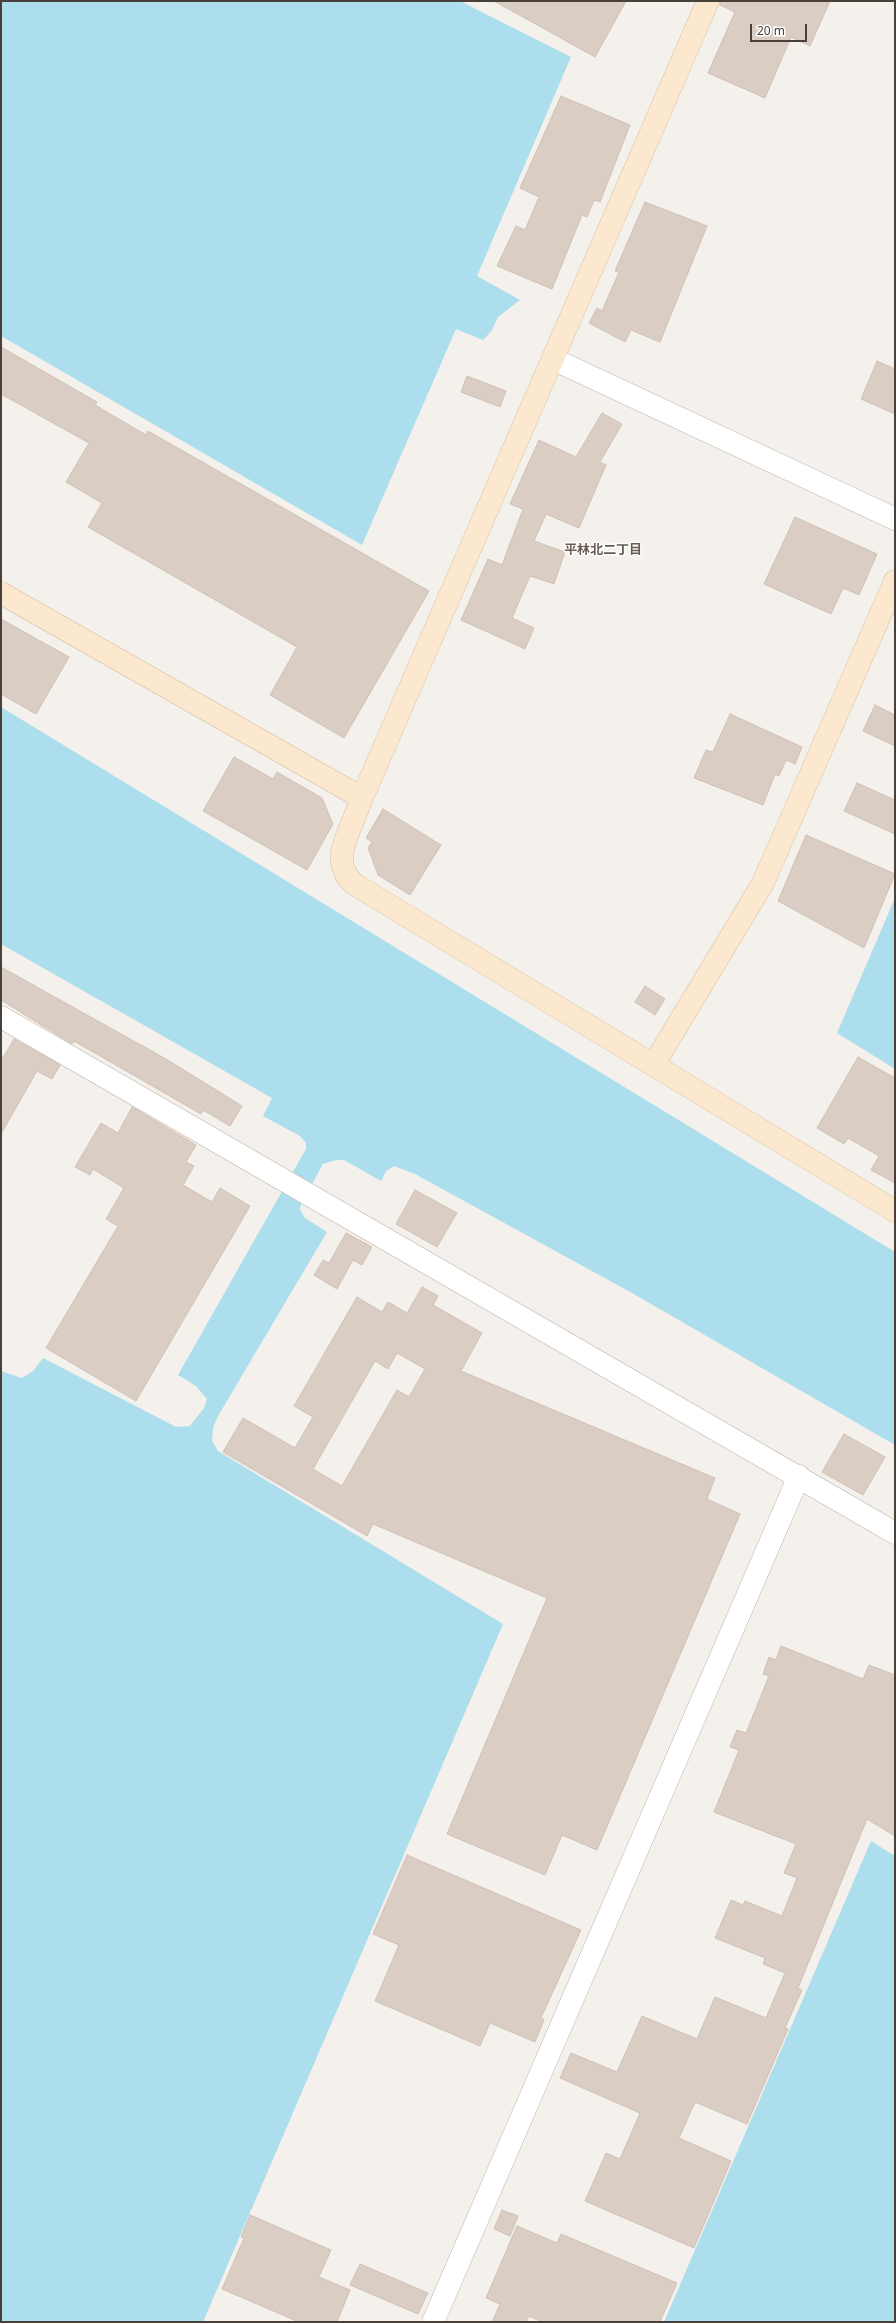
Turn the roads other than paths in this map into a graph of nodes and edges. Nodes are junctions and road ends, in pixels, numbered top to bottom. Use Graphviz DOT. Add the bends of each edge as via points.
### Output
graph roads {
  1 [pos="708,1"];
  2 [pos="553,359"];
  3 [pos="895,519"];
  4 [pos="895,581"];
  5 [pos="1,593"];
  6 [pos="362,798"];
  7 [pos="1,1017"];
  8 [pos="654,1064"];
  9 [pos="895,1211"];
  10 [pos="799,1476"];
  11 [pos="895,1533"];
  12 [pos="433,2322"];
  1 -- 2 [label="street"];
  2 -- 3 [label="street"];
  2 -- 6 [label="street"];
  4 -- 8 [label="street" via="763,883"];
  5 -- 6 [label="street"];
  6 -- 8 [label="street" via="342,852 346,875 354,884"];
  7 -- 10 [label="street"];
  8 -- 9 [label="street"];
  10 -- 11 [label="street"];
  10 -- 12 [label="street"];
}
